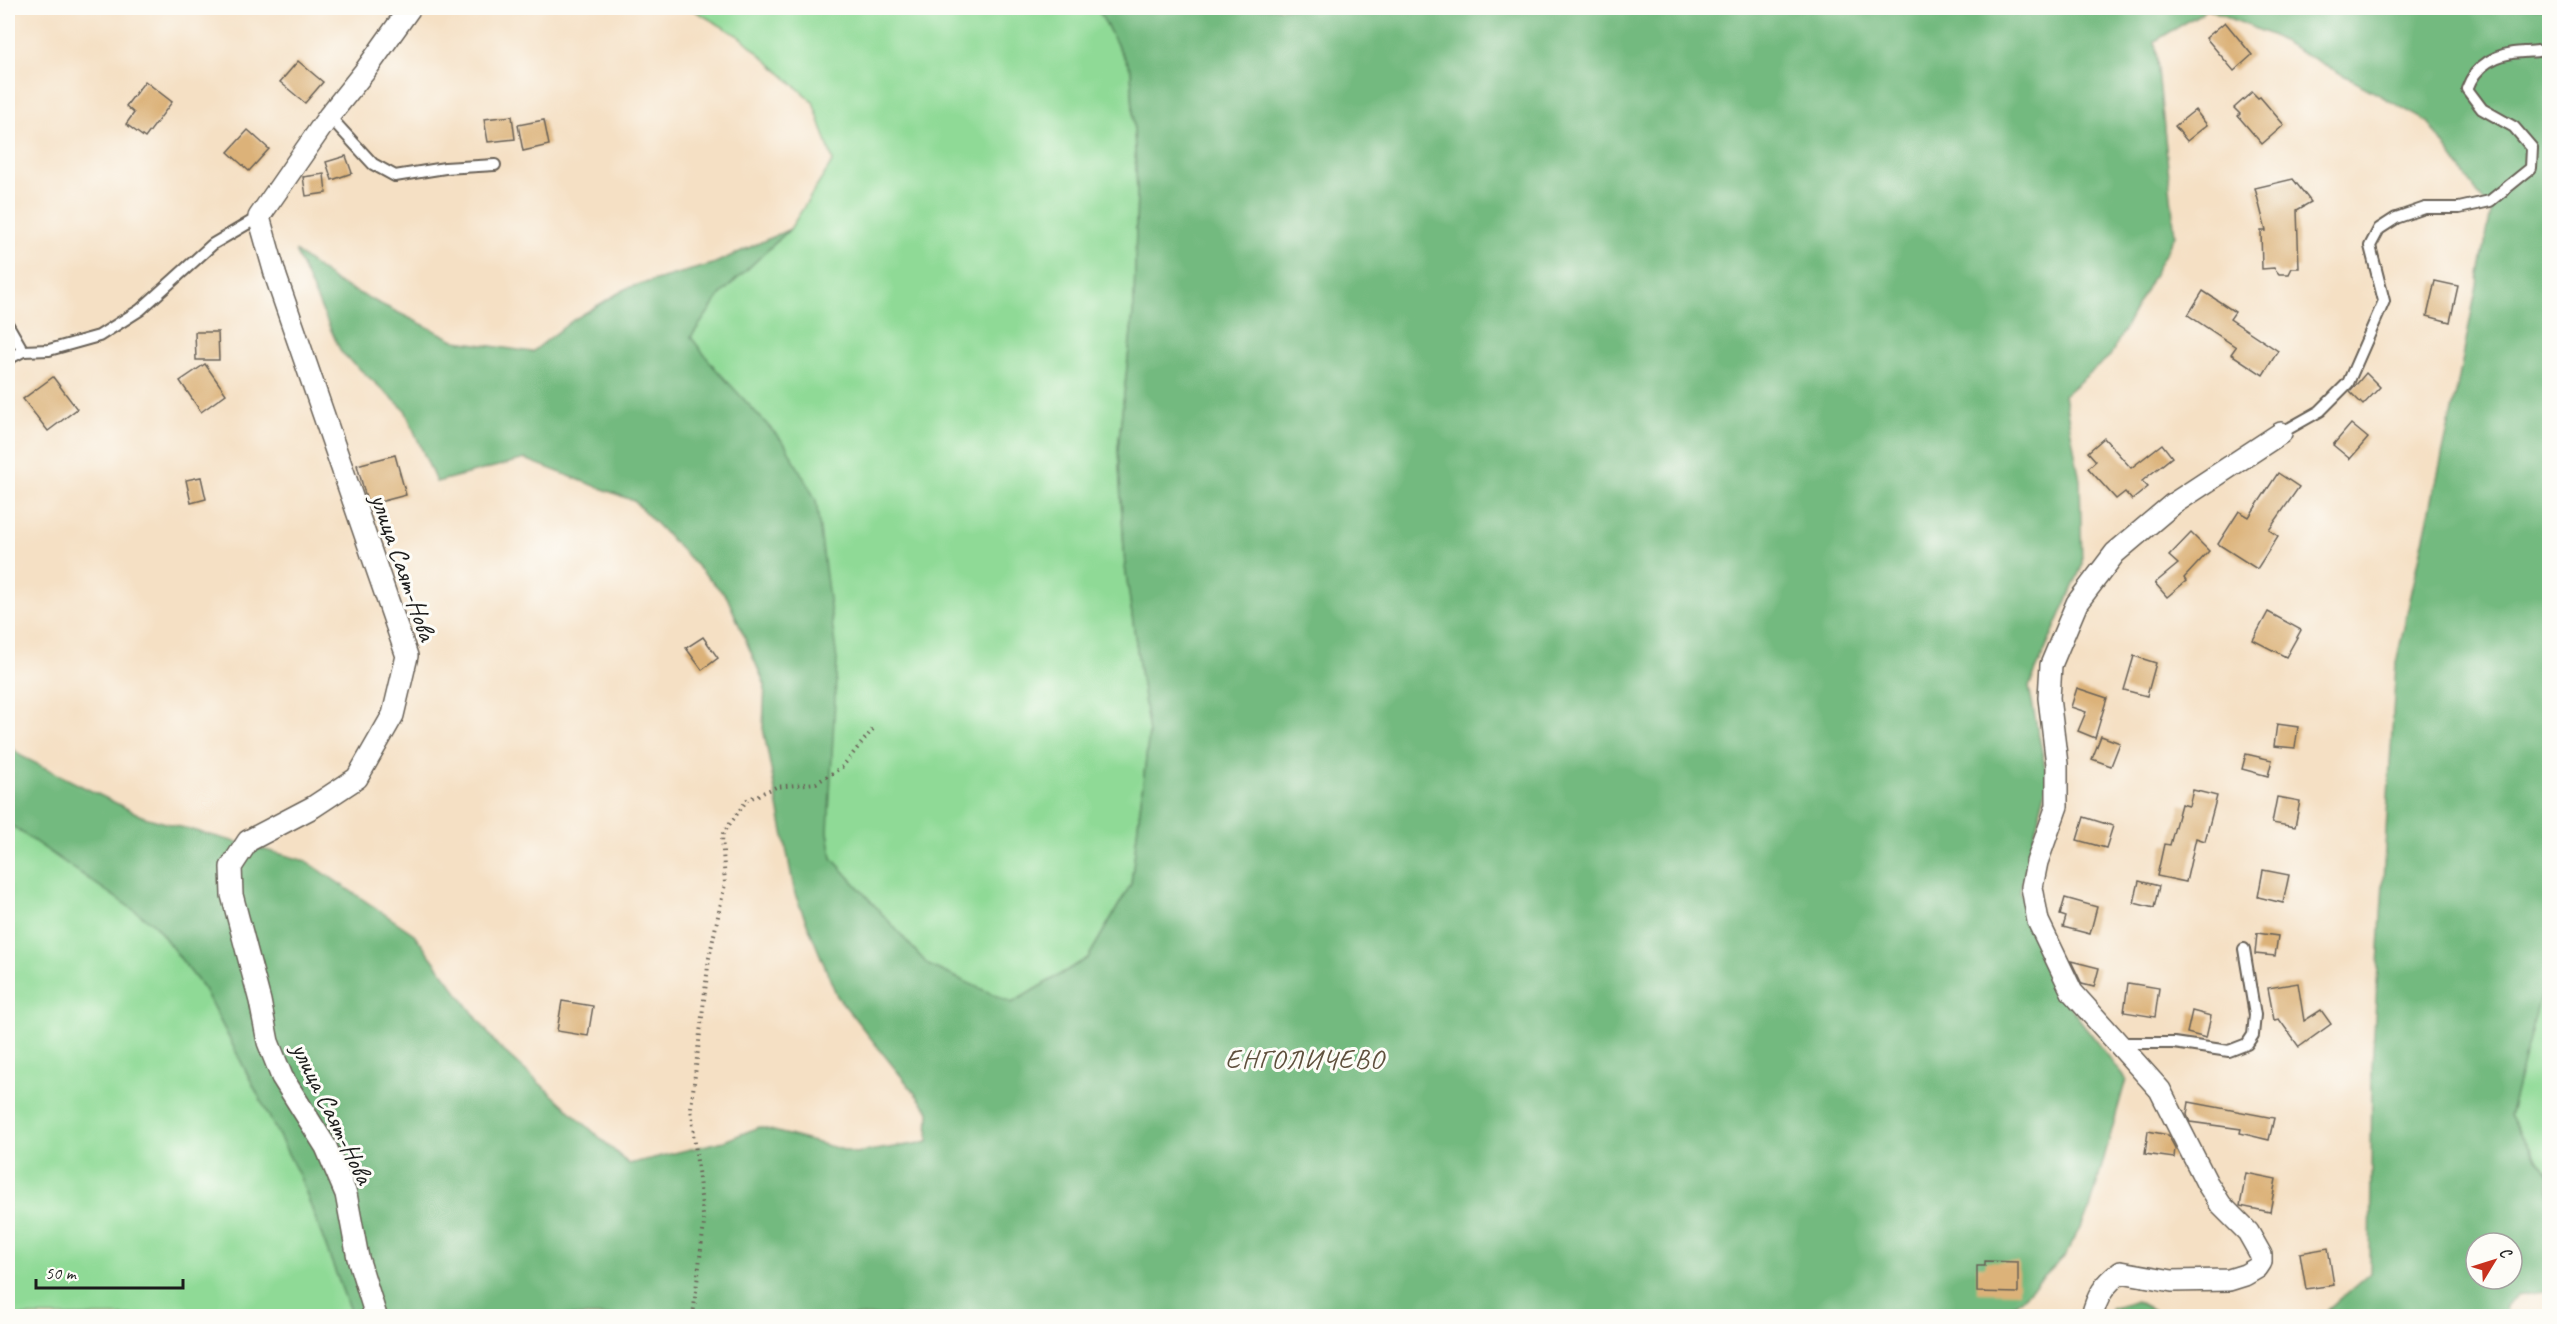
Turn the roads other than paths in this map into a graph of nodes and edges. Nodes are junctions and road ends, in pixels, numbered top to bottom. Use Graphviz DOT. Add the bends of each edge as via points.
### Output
graph roads {
  1 [pos="410,8"];
  2 [pos="2550,46"];
  3 [pos="329,116"];
  4 [pos="495,165"];
  5 [pos="259,217"];
  6 [pos="8,325"];
  7 [pos="13,355"];
  8 [pos="2281,433"];
  9 [pos="2244,949"];
  10 [pos="2119,1043"];
  11 [pos="375,1317"];
  12 [pos="2092,1317"];
  1 -- 3 [label="street"];
  2 -- 8 [label="lane" via="2544,51 2514,52 2487,62 2472,75 2467,89 2482,109 2514,127 2532,148 2531,168 2490,201 2459,208 2426,208 2396,218 2379,229 2370,246 2384,300 2348,383 2320,411"];
  3 -- 4 [label="lane" via="373,164 395,176"];
  3 -- 5 [label="street"];
  5 -- 7 [label="lane" via="213,244 140,310 99,336"];
  5 -- 11 [label="street, улица Саят-Нова" via="280,289 407,656 393,715 357,778 313,807 248,841 231,867 231,895 268,1042 282,1077 326,1147 346,1194 358,1258"];
  6 -- 7 [label="lane"];
  8 -- 10 [label="street" via="2173,504 2115,553 2077,603 2051,665 2049,698 2057,764 2057,806 2032,887 2038,921 2072,993"];
  9 -- 10 [label="lane" via="2255,1015 2253,1035 2247,1044 2229,1051 2174,1043"];
  10 -- 12 [label="street" via="2160,1090 2207,1184 2258,1245 2261,1262 2245,1275 2229,1280 2172,1281 2121,1272 2101,1291"];
}
